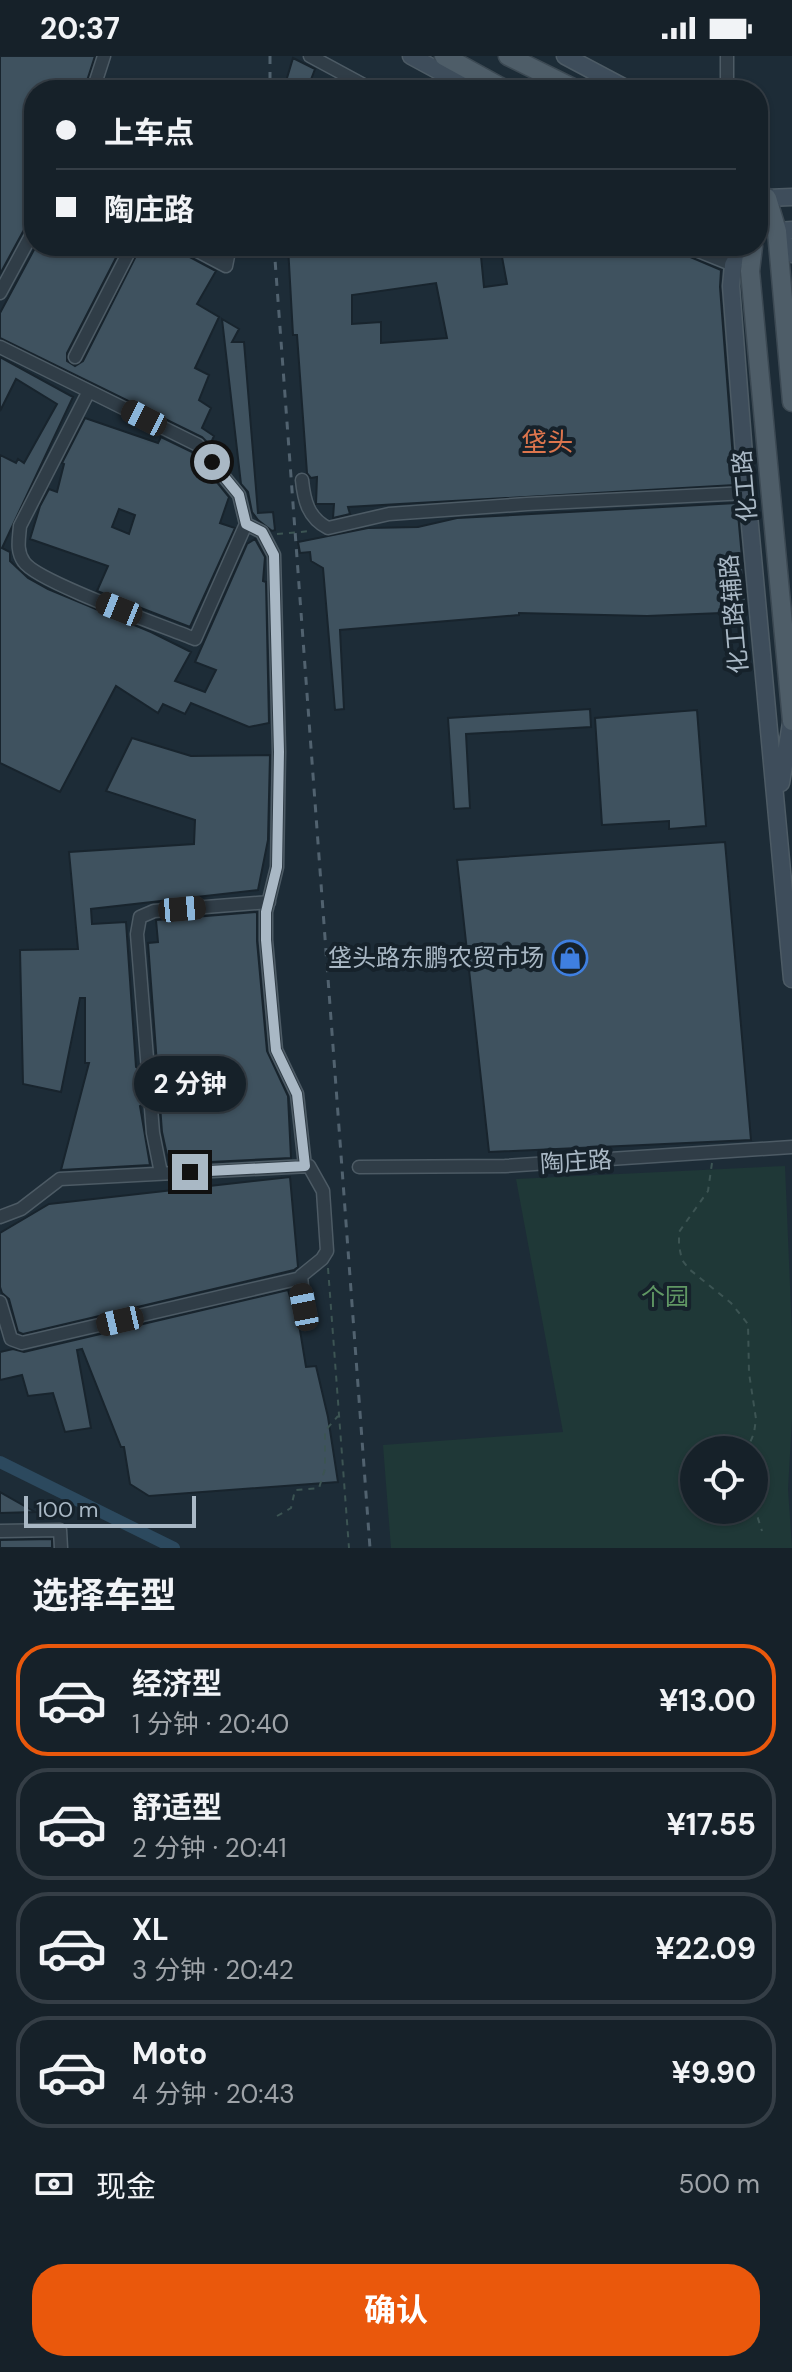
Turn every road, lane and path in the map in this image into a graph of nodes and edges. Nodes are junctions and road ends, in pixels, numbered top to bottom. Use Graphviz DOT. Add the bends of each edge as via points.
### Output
graph roads {
  1 [pos="104,56"];
  2 [pos="310,56"];
  3 [pos="411,56"];
  4 [pos="444,56"];
  5 [pos="508,56"];
  6 [pos="565,56"];
  7 [pos="727,56"];
  8 [pos="96,80"];
  9 [pos="354,80"];
  10 [pos="455,80"];
  11 [pos="488,80"];
  12 [pos="557,80"];
  13 [pos="610,80"];
  14 [pos="727,80"];
  15 [pos="768,193"];
  16 [pos="792,197"];
  17 [pos="768,203"];
  18 [pos="785,230"];
  19 [pos="24,249"];
  20 [pos="792,254"];
  21 [pos="127,256"];
  22 [pos="207,256"];
  23 [pos="228,256"];
  24 [pos="711,256"];
  25 [pos="738,256"];
  26 [pos="752,256"];
  27 [pos="733,265"];
  28 [pos="0,293"];
  29 [pos="0,347"];
  30 [pos="75,357"];
  31 [pos="89,391"];
  32 [pos="792,402"];
  33 [pos="302,480"];
  34 [pos="747,493"];
  35 [pos="246,524"];
  36 [pos="328,528"];
  37 [pos="262,532"];
  38 [pos="792,719"];
  39 [pos="778,821"];
  40 [pos="269,902"];
  41 [pos="792,978"];
  42 [pos="792,1147"];
  43 [pos="712,1153"];
  44 [pos="307,1166"];
  45 [pos="359,1167"];
  46 [pos="161,1173"];
  47 [pos="0,1217"];
  48 [pos="327,1251"];
  49 [pos="301,1278"];
  50 [pos="0,1302"];
  51 [pos="304,1307"];
  52 [pos="339,1415"];
  53 [pos="753,1436"];
  54 [pos="277,1516"];
  55 [pos="760,1524"];
  56 [pos="0,1531"];
  57 [pos="762,1531"];
  58 [pos="61,1548"];
  59 [pos="349,1548"];
  1 -- 8 [label="street"];
  2 -- 9 [label="street"];
  3 -- 10 [label="street"];
  4 -- 11 [label="main road"];
  5 -- 12 [label="main road"];
  6 -- 13 [label="street"];
  7 -- 14 [label="street"];
  15 -- 16 [label="street"];
  17 -- 18 [label="main road"];
  18 -- 20 [label="street"];
  18 -- 32 [label="main road"];
  19 -- 28 [label="street"];
  21 -- 30 [label="street"];
  22 -- 23 [label="street" via="226,266"];
  24 -- 27 [label="street"];
  25 -- 27 [label="street, 化工路辅路"];
  26 -- 38 [label="main road, 化工路"];
  27 -- 34 [label="street, 化工路辅路"];
  29 -- 31 [label="street"];
  31 -- 35 [label="street" via="198,445 239,495"];
  31 -- 35 [label="street" via="20,526 18,549 25,565 195,639"];
  33 -- 36 [label="street" via="312,516"];
  34 -- 36 [label="street" via="389,514"];
  34 -- 39 [label="street, 化工路辅路"];
  35 -- 37 [label="street"];
  36 -- 37 [label="path"];
  37 -- 40 [label="street" via="274,555 279,752 277,867"];
  38 -- 39 [label="street"];
  39 -- 41 [label="street, 化工路辅路"];
  40 -- 44 [label="street" via="271,1019 276,1050 297,1094"];
  40 -- 46 [label="street" via="154,911 140,917 137,934 153,1133"];
  42 -- 43 [label="street, 陶庄路"];
  43 -- 45 [label="street, 陶庄路" via="505,1166"];
  43 -- 53 [label="path" via="708,1191 679,1232 679,1246 689,1269 748,1324"];
  44 -- 46 [label="street"];
  44 -- 48 [label="street" via="323,1191"];
  46 -- 47 [label="street" via="60,1179 21,1209"];
  48 -- 49 [label="street"];
  48 -- 52 [label="path"];
  49 -- 50 [label="street" via="22,1343 11,1339"];
  49 -- 51 [label="street"];
  52 -- 54 [label="path" via="325,1431 319,1488 295,1490 291,1508"];
  52 -- 59 [label="path"];
  55 -- 57 [label="path"];
  56 -- 58 [label="street" via="60,1530"];
}
